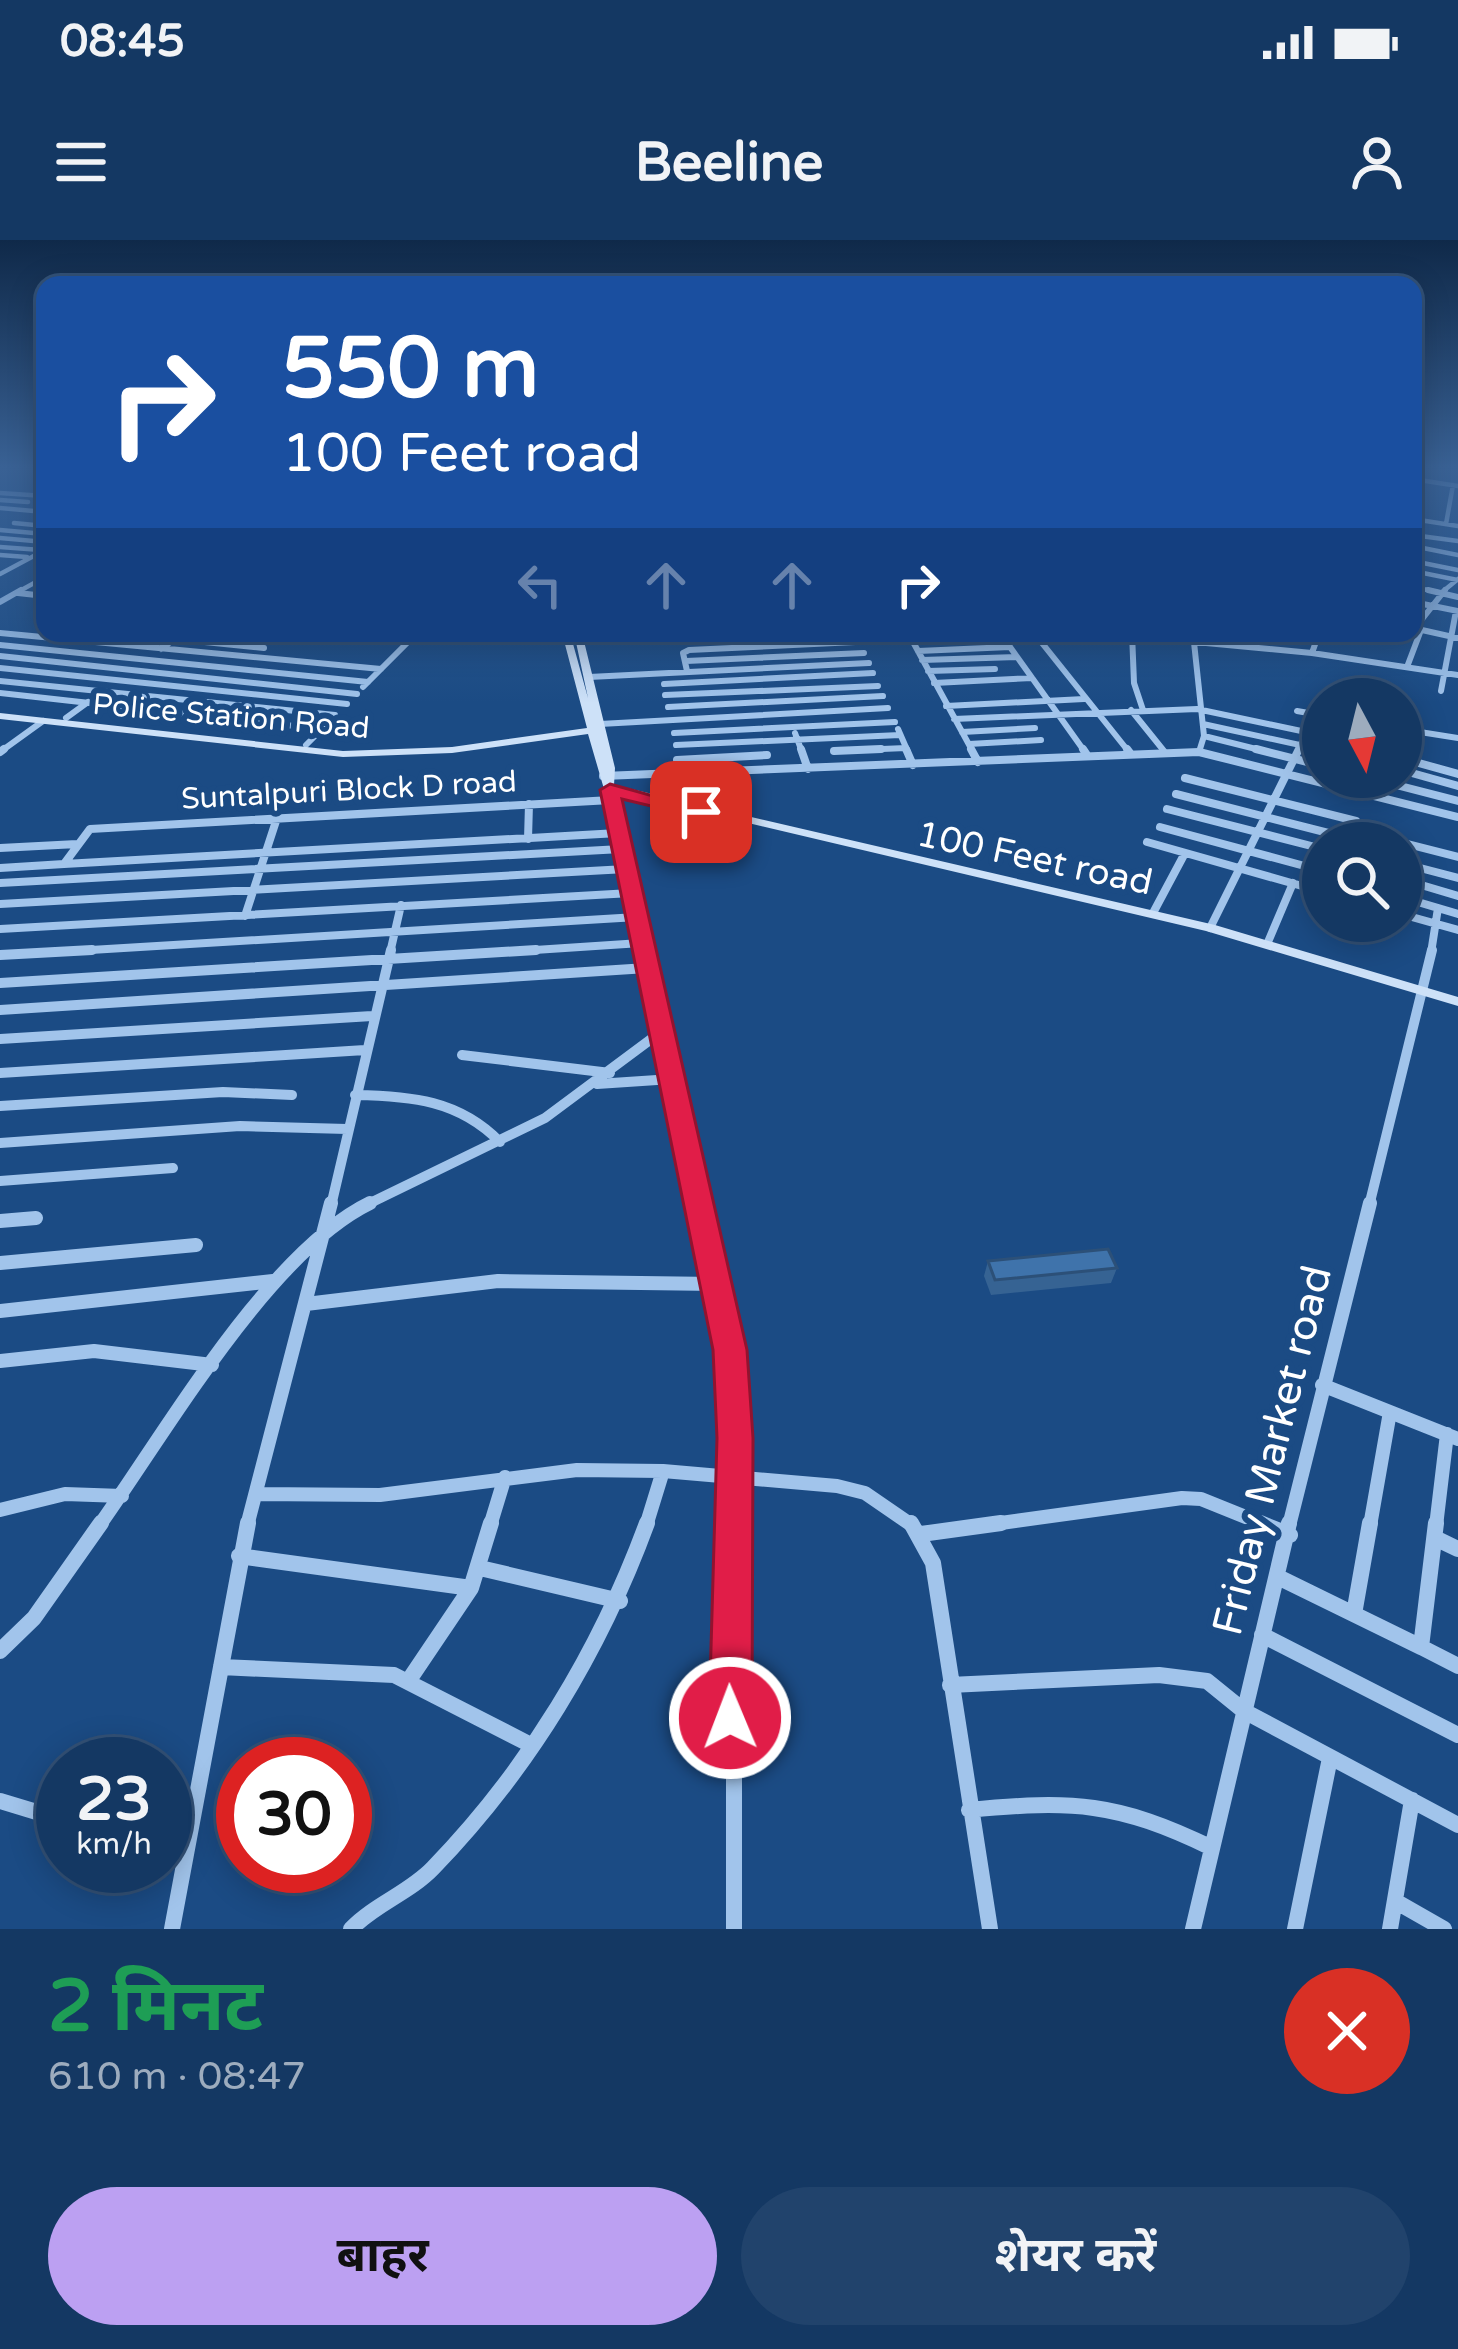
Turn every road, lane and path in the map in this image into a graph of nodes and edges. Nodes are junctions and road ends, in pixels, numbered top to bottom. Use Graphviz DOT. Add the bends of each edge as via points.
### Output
graph roads {
  1 [pos="5,545"];
  2 [pos="36,549"];
  3 [pos="1422,557"];
  4 [pos="1422,557"];
  5 [pos="31,558"];
  6 [pos="1,571"];
  7 [pos="1422,571"];
  8 [pos="1458,571"];
  9 [pos="36,582"];
  10 [pos="16,593"];
  11 [pos="36,595"];
  12 [pos="1422,597"];
  13 [pos="1422,597"];
  14 [pos="1434,599"];
  15 [pos="0,602"];
  16 [pos="1457,606"];
  17 [pos="1422,619"];
  18 [pos="1422,630"];
  19 [pos="0,633"];
  20 [pos="36,637"];
  21 [pos="1454,637"];
  22 [pos="91,642"];
  23 [pos="170,642"];
  24 [pos="221,642"];
  25 [pos="408,642"];
  26 [pos="572,642"];
  27 [pos="574,642"];
  28 [pos="763,642"];
  29 [pos="859,642"];
  30 [pos="913,642"];
  31 [pos="1007,642"];
  32 [pos="1041,642"];
  33 [pos="1131,642"];
  34 [pos="1191,642"];
  35 [pos="1209,642"];
  36 [pos="1225,642"];
  37 [pos="1282,642"];
  38 [pos="1316,642"];
  39 [pos="1413,642"];
  40 [pos="0,645"];
  41 [pos="765,646"];
  42 [pos="1224,646"];
  43 [pos="1010,647"];
  44 [pos="264,648"];
  45 [pos="161,649"];
  46 [pos="1281,650"];
  47 [pos="864,653"];
  48 [pos="1312,653"];
  49 [pos="920,655"];
  50 [pos="0,656"];
  51 [pos="769,657"];
  52 [pos="1018,657"];
  53 [pos="147,659"];
  54 [pos="686,661"];
  55 [pos="868,663"];
  56 [pos="1407,667"];
  57 [pos="0,668"];
  58 [pos="994,668"];
  59 [pos="381,669"];
  60 [pos="132,670"];
  61 [pos="686,671"];
  62 [pos="928,671"];
  63 [pos="1440,672"];
  64 [pos="660,673"];
  65 [pos="774,673"];
  66 [pos="873,674"];
  67 [pos="1458,675"];
  68 [pos="589,676"];
  69 [pos="1032,678"];
  70 [pos="118,680"];
  71 [pos="0,681"];
  72 [pos="368,682"];
  73 [pos="934,683"];
  74 [pos="664,684"];
  75 [pos="878,686"];
  76 [pos="104,690"];
  77 [pos="780,690"];
  78 [pos="1441,691"];
  79 [pos="0,693"];
  80 [pos="357,694"];
  81 [pos="665,695"];
  82 [pos="883,696"];
  83 [pos="1084,699"];
  84 [pos="1047,701"];
  85 [pos="784,702"];
  86 [pos="87,703"];
  87 [pos="347,704"];
  88 [pos="946,706"];
  89 [pos="668,707"];
  90 [pos="888,708"];
  91 [pos="1197,709"];
  92 [pos="1131,710"];
  93 [pos="1143,710"];
  94 [pos="1297,711"];
  95 [pos="1096,712"];
  96 [pos="1302,712"];
  97 [pos="788,713"];
  98 [pos="0,714"];
  99 [pos="1057,715"];
  100 [pos="335,716"];
  101 [pos="65,718"];
  102 [pos="671,719"];
  103 [pos="954,719"];
  104 [pos="43,721"];
  105 [pos="895,722"];
  106 [pos="1203,724"];
  107 [pos="595,727"];
  108 [pos="793,727"];
  109 [pos="764,728"];
  110 [pos="1035,728"];
  111 [pos="322,729"];
  112 [pos="1302,731"];
  113 [pos="962,732"];
  114 [pos="1422,732"];
  115 [pos="674,733"];
  116 [pos="900,735"];
  117 [pos="1204,736"];
  118 [pos="0,737"];
  119 [pos="1458,738"];
  120 [pos="18,739"];
  121 [pos="797,740"];
  122 [pos="1041,740"];
  123 [pos="1302,740"];
  124 [pos="766,741"];
  125 [pos="969,744"];
  126 [pos="1300,744"];
  127 [pos="676,745"];
  128 [pos="306,746"];
  129 [pos="906,748"];
  130 [pos="835,751"];
  131 [pos="1164,751"];
  132 [pos="0,752"];
  133 [pos="1198,752"];
  134 [pos="1130,753"];
  135 [pos="767,755"];
  136 [pos="1087,755"];
  137 [pos="1294,759"];
  138 [pos="677,760"];
  139 [pos="1302,761"];
  140 [pos="978,762"];
  141 [pos="1422,762"];
  142 [pos="914,765"];
  143 [pos="772,770"];
  144 [pos="808,770"];
  145 [pos="1457,770"];
  146 [pos="1286,773"];
  147 [pos="677,774"];
  148 [pos="1422,776"];
  149 [pos="1185,778"];
  150 [pos="1455,785"];
  151 [pos="608,786"];
  152 [pos="1422,792"];
  153 [pos="1176,794"];
  154 [pos="1272,800"];
  155 [pos="1458,801"];
  156 [pos="529,804"];
  157 [pos="1167,809"];
  158 [pos="1264,816"];
  159 [pos="277,818"];
  160 [pos="1458,818"];
  161 [pos="1356,820"];
  162 [pos="1160,827"];
  163 [pos="1257,831"];
  164 [pos="617,833"];
  165 [pos="528,838"];
  166 [pos="1147,842"];
  167 [pos="1302,843"];
  168 [pos="77,844"];
  169 [pos="0,848"];
  170 [pos="621,849"];
  171 [pos="1249,850"];
  172 [pos="266,852"];
  173 [pos="1185,853"];
  174 [pos="527,855"];
  175 [pos="1458,857"];
  176 [pos="64,864"];
  177 [pos="1302,865"];
  178 [pos="0,868"];
  179 [pos="261,868"];
  180 [pos="1240,868"];
  181 [pos="1422,868"];
  182 [pos="626,869"];
  183 [pos="1458,878"];
  184 [pos="0,883"];
  185 [pos="1293,883"];
  186 [pos="1302,885"];
  187 [pos="1422,885"];
  188 [pos="254,890"];
  189 [pos="631,893"];
  190 [pos="1458,896"];
  191 [pos="1422,903"];
  192 [pos="0,904"];
  193 [pos="401,905"];
  194 [pos="1438,908"];
  195 [pos="1153,913"];
  196 [pos="1458,914"];
  197 [pos="245,916"];
  198 [pos="637,917"];
  199 [pos="1422,920"];
  200 [pos="1436,924"];
  201 [pos="1210,928"];
  202 [pos="0,929"];
  203 [pos="1458,931"];
  204 [pos="394,932"];
  205 [pos="1268,942"];
  206 [pos="641,943"];
  207 [pos="0,955"];
  208 [pos="387,959"];
  209 [pos="647,968"];
  210 [pos="0,983"];
  211 [pos="381,986"];
  212 [pos="1426,990"];
  213 [pos="1454,999"];
  214 [pos="0,1010"];
  215 [pos="372,1016"];
  216 [pos="662,1031"];
  217 [pos="0,1040"];
  218 [pos="365,1050"];
  219 [pos="462,1055"];
  220 [pos="0,1073"];
  221 [pos="610,1073"];
  222 [pos="672,1079"];
  223 [pos="596,1084"];
  224 [pos="292,1095"];
  225 [pos="355,1095"];
  226 [pos="0,1106"];
  227 [pos="347,1129"];
  228 [pos="500,1142"];
  229 [pos="0,1143"];
  230 [pos="173,1168"];
  231 [pos="0,1180"];
  232 [pos="36,1218"];
  233 [pos="0,1221"];
  234 [pos="326,1226"];
  235 [pos="196,1245"];
  236 [pos="0,1264"];
  237 [pos="273,1281"];
  238 [pos="716,1285"];
  239 [pos="306,1304"];
  240 [pos="0,1310"];
  241 [pos="0,1361"];
  242 [pos="212,1365"];
  243 [pos="1322,1385"];
  244 [pos="1390,1412"];
  245 [pos="1452,1437"];
  246 [pos="663,1471"];
  247 [pos="506,1478"];
  248 [pos="731,1478"];
  249 [pos="1441,1490"];
  250 [pos="257,1495"];
  251 [pos="122,1496"];
  252 [pos="1458,1498"];
  253 [pos="0,1510"];
  254 [pos="920,1534"];
  255 [pos="1290,1535"];
  256 [pos="1437,1538"];
  257 [pos="1458,1549"];
  258 [pos="239,1556"];
  259 [pos="480,1568"];
  260 [pos="1280,1577"];
  261 [pos="471,1588"];
  262 [pos="620,1601"];
  263 [pos="1354,1614"];
  264 [pos="1262,1635"];
  265 [pos="1420,1648"];
  266 [pos="3,1651"];
  267 [pos="1458,1666"];
  268 [pos="221,1667"];
  269 [pos="409,1680"];
  270 [pos="950,1685"];
  271 [pos="1244,1711"];
  272 [pos="1458,1735"];
  273 [pos="529,1744"];
  274 [pos="1330,1758"];
  275 [pos="0,1801"];
  276 [pos="1412,1801"];
  277 [pos="969,1810"];
  278 [pos="36,1812"];
  279 [pos="192,1822"];
  280 [pos="1458,1825"];
  281 [pos="1212,1848"];
  282 [pos="179,1893"];
  283 [pos="1395,1901"];
  284 [pos="172,1929"];
  285 [pos="351,1929"];
  286 [pos="734,1929"];
  287 [pos="990,1929"];
  288 [pos="1193,1929"];
  289 [pos="1295,1929"];
  290 [pos="1390,1929"];
  291 [pos="1444,1929"];
  1 -- 5 [label="street"];
  2 -- 5 [label="street"];
  3 -- 8 [label="street"];
  4 -- 8 [label="street"];
  5 -- 6 [label="street"];
  7 -- 8 [label="street"];
  8 -- 14 [label="street"];
  9 -- 10 [label="street"];
  10 -- 11 [label="street"];
  10 -- 15 [label="street"];
  12 -- 14 [label="street"];
  13 -- 14 [label="street"];
  14 -- 16 [label="street"];
  14 -- 16 [label="street"];
  14 -- 17 [label="street"];
  16 -- 21 [label="street"];
  18 -- 21 [label="street"];
  19 -- 20 [label="street"];
  21 -- 63 [label="street"];
  22 -- 45 [label="street"];
  23 -- 45 [label="street"];
  24 -- 44 [label="street"];
  25 -- 59 [label="street"];
  26 -- 107 [label="street"];
  27 -- 68 [label="street"];
  28 -- 41 [label="street"];
  29 -- 41 [label="street"];
  29 -- 47 [label="street"];
  30 -- 49 [label="street"];
  31 -- 43 [label="street"];
  32 -- 83 [label="street"];
  33 -- 93 [label="street"];
  34 -- 91 [label="street"];
  35 -- 42 [label="street"];
  36 -- 42 [label="street"];
  37 -- 46 [label="street"];
  38 -- 48 [label="street"];
  39 -- 56 [label="street"];
  40 -- 53 [label="street"];
  41 -- 51 [label="street"];
  41 -- 54 [label="street" via="689,650"];
  42 -- 46 [label="street"];
  43 -- 49 [label="street"];
  43 -- 52 [label="street"];
  45 -- 53 [label="street"];
  45 -- 59 [label="street"];
  46 -- 48 [label="street"];
  47 -- 51 [label="street"];
  47 -- 55 [label="street"];
  48 -- 56 [label="street"];
  49 -- 52 [label="street"];
  49 -- 62 [label="street"];
  50 -- 60 [label="street"];
  51 -- 54 [label="street"];
  51 -- 65 [label="street"];
  52 -- 69 [label="street"];
  53 -- 60 [label="street"];
  53 -- 72 [label="street"];
  54 -- 61 [label="street"];
  55 -- 65 [label="street"];
  55 -- 66 [label="street"];
  56 -- 63 [label="street"];
  57 -- 70 [label="street"];
  58 -- 62 [label="street"];
  59 -- 72 [label="street"];
  60 -- 70 [label="street"];
  60 -- 80 [label="street"];
  61 -- 64 [label="street"];
  61 -- 65 [label="street"];
  62 -- 73 [label="street"];
  63 -- 67 [label="street"];
  63 -- 78 [label="street"];
  64 -- 68 [label="street"];
  64 -- 74 [label="street"];
  65 -- 66 [label="street"];
  65 -- 74 [label="street"];
  65 -- 77 [label="street"];
  66 -- 75 [label="street"];
  68 -- 107 [label="street"];
  69 -- 73 [label="street"];
  69 -- 84 [label="street"];
  70 -- 76 [label="street"];
  70 -- 87 [label="street"];
  71 -- 76 [label="street"];
  72 -- 80 [label="street"];
  73 -- 88 [label="street"];
  74 -- 81 [label="street"];
  75 -- 77 [label="street"];
  75 -- 82 [label="street"];
  76 -- 86 [label="street"];
  76 -- 100 [label="street"];
  77 -- 81 [label="street"];
  77 -- 85 [label="street"];
  79 -- 86 [label="street"];
  80 -- 87 [label="street"];
  81 -- 89 [label="street"];
  82 -- 85 [label="street"];
  82 -- 90 [label="street"];
  83 -- 84 [label="street"];
  83 -- 95 [label="street"];
  84 -- 88 [label="street"];
  84 -- 99 [label="street"];
  85 -- 89 [label="street"];
  85 -- 97 [label="street"];
  86 -- 101 [label="street"];
  86 -- 111 [label="street"];
  87 -- 100 [label="street"];
  88 -- 103 [label="street"];
  89 -- 102 [label="street"];
  90 -- 97 [label="street"];
  90 -- 105 [label="street"];
  91 -- 93 [label="street"];
  91 -- 106 [label="street"];
  91 -- 112 [label="street"];
  92 -- 93 [label="street"];
  92 -- 95 [label="street"];
  92 -- 131 [label="street"];
  94 -- 96 [label="street"];
  95 -- 99 [label="street"];
  95 -- 134 [label="street"];
  97 -- 102 [label="street"];
  97 -- 108 [label="street"];
  98 -- 101 [label="street, Police Station Road"];
  98 -- 104 [label="street, Police Station Road"];
  99 -- 103 [label="street"];
  99 -- 136 [label="street"];
  100 -- 111 [label="street"];
  101 -- 128 [label="street, Police Station Road"];
  102 -- 107 [label="street"];
  102 -- 115 [label="street"];
  103 -- 113 [label="street"];
  104 -- 107 [label="street, Police Station Road" via="343,754 452,750"];
  104 -- 120 [label="street"];
  105 -- 108 [label="street"];
  105 -- 116 [label="street"];
  106 -- 117 [label="street"];
  106 -- 126 [label="street"];
  107 -- 128 [label="street, Police Station Road" via="428,748"];
  107 -- 151 [label="street"];
  108 -- 109 [label="street"];
  108 -- 121 [label="street"];
  109 -- 115 [label="street"];
  109 -- 124 [label="street"];
  110 -- 113 [label="street"];
  111 -- 128 [label="street"];
  113 -- 125 [label="street"];
  114 -- 119 [label="street"];
  115 -- 127 [label="street"];
  116 -- 121 [label="street"];
  116 -- 129 [label="street"];
  117 -- 133 [label="street"];
  117 -- 137 [label="street"];
  118 -- 120 [label="street"];
  120 -- 132 [label="street"];
  121 -- 124 [label="street"];
  121 -- 144 [label="street"];
  122 -- 125 [label="street"];
  123 -- 126 [label="street"];
  124 -- 127 [label="street"];
  124 -- 135 [label="street"];
  125 -- 140 [label="street"];
  126 -- 137 [label="street"];
  127 -- 138 [label="street"];
  129 -- 130 [label="street"];
  129 -- 142 [label="street"];
  131 -- 133 [label="street, Suntalpuri Block D road"];
  131 -- 134 [label="street, Suntalpuri Block D road"];
  133 -- 146 [label="street, Suntalpuri Block D road"];
  134 -- 136 [label="street, Suntalpuri Block D road"];
  135 -- 138 [label="street"];
  135 -- 143 [label="street"];
  136 -- 140 [label="street, Suntalpuri Block D road"];
  137 -- 139 [label="street"];
  137 -- 146 [label="street"];
  138 -- 147 [label="street"];
  140 -- 142 [label="street, Suntalpuri Block D road"];
  141 -- 145 [label="street"];
  142 -- 144 [label="street, Suntalpuri Block D road"];
  143 -- 144 [label="street, Suntalpuri Block D road"];
  143 -- 147 [label="street, Suntalpuri Block D road"];
  145 -- 150 [label="street"];
  146 -- 154 [label="street"];
  146 -- 160 [label="street, Suntalpuri Block D road"];
  147 -- 151 [label="street, Suntalpuri Block D road"];
  148 -- 150 [label="street"];
  149 -- 154 [label="street"];
  151 -- 156 [label="street, Suntalpuri Block D road"];
  151 -- 164 [label="street"];
  151 -- 195 [label="street, 100 Feet road"];
  152 -- 155 [label="street"];
  153 -- 158 [label="street"];
  154 -- 158 [label="street"];
  154 -- 161 [label="street"];
  156 -- 159 [label="street, Suntalpuri Block D road"];
  156 -- 165 [label="street"];
  157 -- 163 [label="street"];
  158 -- 163 [label="street"];
  158 -- 175 [label="street"];
  159 -- 168 [label="street, Suntalpuri Block D road" via="90,829"];
  159 -- 172 [label="street"];
  162 -- 171 [label="street"];
  163 -- 167 [label="street"];
  163 -- 171 [label="street"];
  164 -- 165 [label="street"];
  164 -- 170 [label="street"];
  165 -- 172 [label="street"];
  165 -- 174 [label="street"];
  166 -- 173 [label="street"];
  168 -- 169 [label="street"];
  168 -- 176 [label="street"];
  170 -- 174 [label="street"];
  170 -- 182 [label="street"];
  171 -- 177 [label="street"];
  171 -- 180 [label="street"];
  172 -- 176 [label="street"];
  172 -- 179 [label="street"];
  173 -- 180 [label="street"];
  173 -- 195 [label="street"];
  174 -- 179 [label="street"];
  176 -- 178 [label="street"];
  179 -- 184 [label="street"];
  179 -- 188 [label="street"];
  180 -- 185 [label="street"];
  180 -- 201 [label="street"];
  181 -- 183 [label="street"];
  182 -- 188 [label="street"];
  182 -- 189 [label="street"];
  185 -- 186 [label="street"];
  185 -- 205 [label="street"];
  187 -- 190 [label="street"];
  188 -- 192 [label="street"];
  188 -- 197 [label="street"];
  189 -- 193 [label="street"];
  189 -- 198 [label="street"];
  191 -- 194 [label="street"];
  193 -- 197 [label="street"];
  193 -- 204 [label="street"];
  194 -- 196 [label="street"];
  194 -- 200 [label="street, Friday Market road"];
  195 -- 201 [label="street, 100 Feet road"];
  197 -- 202 [label="street"];
  198 -- 204 [label="street"];
  198 -- 206 [label="street"];
  199 -- 200 [label="street"];
  200 -- 203 [label="street"];
  200 -- 212 [label="street, Friday Market road"];
  201 -- 205 [label="street, 100 Feet road"];
  204 -- 207 [label="street"];
  204 -- 208 [label="street"];
  205 -- 212 [label="street, 100 Feet road"];
  206 -- 208 [label="street"];
  206 -- 209 [label="street"];
  208 -- 210 [label="street"];
  208 -- 211 [label="street"];
  209 -- 211 [label="street"];
  209 -- 216 [label="street"];
  211 -- 214 [label="street"];
  211 -- 215 [label="street"];
  212 -- 213 [label="street, 100 Feet road"];
  212 -- 243 [label="street, Friday Market road"];
  215 -- 217 [label="street"];
  215 -- 218 [label="street"];
  216 -- 221 [label="street"];
  216 -- 222 [label="street"];
  218 -- 220 [label="street"];
  218 -- 225 [label="street"];
  219 -- 221 [label="street"];
  221 -- 223 [label="street"];
  222 -- 223 [label="street"];
  222 -- 238 [label="street"];
  223 -- 228 [label="street"];
  224 -- 226 [label="street"];
  225 -- 227 [label="street"];
  225 -- 228 [label="street" via="448,1103 481,1119"];
  227 -- 229 [label="street" via="240,1126"];
  227 -- 234 [label="street"];
  228 -- 234 [label="street"];
  230 -- 231 [label="street"];
  232 -- 233 [label="street"];
  234 -- 237 [label="street"];
  234 -- 239 [label="street"];
  235 -- 236 [label="street"];
  237 -- 240 [label="street"];
  237 -- 242 [label="street"];
  238 -- 239 [label="street" via="498,1281"];
  238 -- 248 [label="street" via="730,1350"];
  239 -- 250 [label="street"];
  241 -- 242 [label="street" via="94,1352"];
  242 -- 251 [label="street"];
  243 -- 244 [label="street"];
  243 -- 255 [label="street, Friday Market road"];
  244 -- 245 [label="street"];
  244 -- 263 [label="street"];
  245 -- 249 [label="street"];
  246 -- 247 [label="street"];
  246 -- 248 [label="street"];
  246 -- 262 [label="street"];
  247 -- 250 [label="street" via="380,1495"];
  247 -- 259 [label="street"];
  248 -- 254 [label="street" via="865,1493"];
  248 -- 286 [label="street"];
  249 -- 252 [label="street"];
  249 -- 256 [label="street"];
  250 -- 258 [label="street"];
  251 -- 253 [label="street" via="65,1494"];
  251 -- 266 [label="street"];
  254 -- 255 [label="street" via="1183,1498"];
  254 -- 270 [label="street" via="940,1589"];
  255 -- 260 [label="street, Friday Market road"];
  256 -- 257 [label="street"];
  256 -- 265 [label="street"];
  258 -- 261 [label="street"];
  258 -- 268 [label="street"];
  259 -- 261 [label="street"];
  259 -- 262 [label="street"];
  260 -- 263 [label="street"];
  260 -- 264 [label="street, Friday Market road"];
  261 -- 269 [label="street"];
  262 -- 273 [label="street"];
  263 -- 265 [label="street"];
  264 -- 271 [label="street, Friday Market road"];
  264 -- 272 [label="street"];
  265 -- 267 [label="street"];
  268 -- 269 [label="street"];
  268 -- 279 [label="street"];
  269 -- 273 [label="street"];
  270 -- 271 [label="street" via="1183,1676 1220,1689"];
  270 -- 277 [label="street"];
  271 -- 274 [label="street"];
  271 -- 281 [label="street, Friday Market road"];
  273 -- 285 [label="street" via="429,1873"];
  274 -- 276 [label="street"];
  274 -- 289 [label="street"];
  275 -- 278 [label="street"];
  276 -- 280 [label="street"];
  276 -- 283 [label="street"];
  277 -- 281 [label="street" via="1077,1799 1116,1804"];
  277 -- 287 [label="street"];
  281 -- 288 [label="street, Friday Market road"];
  282 -- 284 [label="street"];
  283 -- 290 [label="street"];
  283 -- 291 [label="street"];
}
